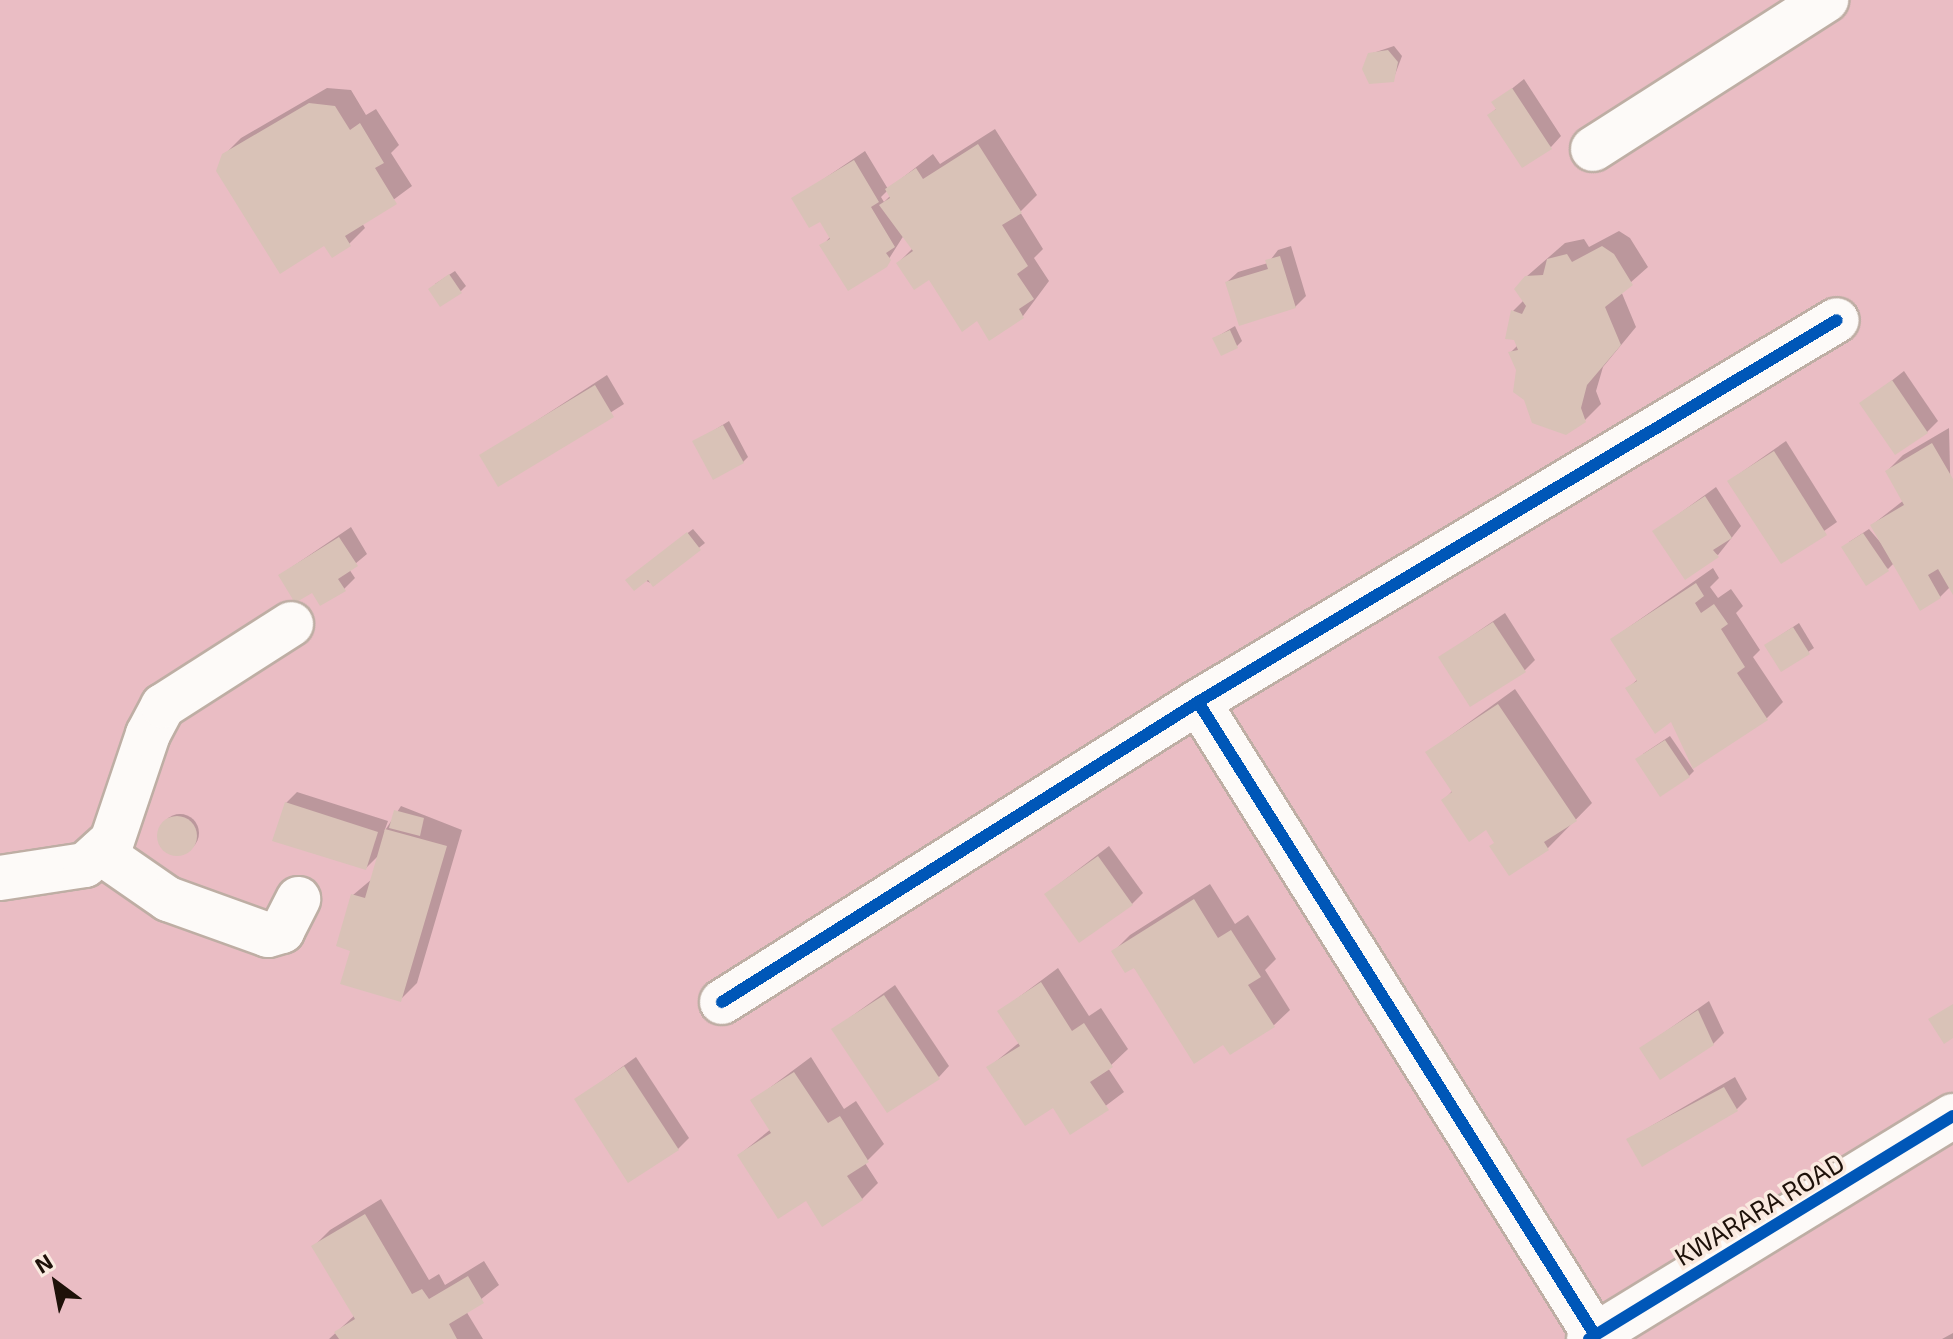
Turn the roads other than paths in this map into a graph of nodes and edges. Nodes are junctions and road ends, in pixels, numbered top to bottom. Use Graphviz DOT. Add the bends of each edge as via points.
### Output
graph roads {
  1 [pos="1826,0"];
  2 [pos="1593,149"];
  3 [pos="1837,320"];
  4 [pos="291,624"];
  5 [pos="1198,702"];
  6 [pos="100,852"];
  7 [pos="0,878"];
  8 [pos="298,899"];
  9 [pos="722,1002"];
  10 [pos="1953,1116"];
  11 [pos="1592,1337"];
  1 -- 2 [label="street"];
  3 -- 5 [label="street"];
  4 -- 6 [label="street" via="163,706 148,734 112,841"];
  5 -- 9 [label="street"];
  5 -- 11 [label="street"];
  6 -- 7 [label="street" via="85,865"];
  6 -- 8 [label="street" via="168,899 268,935 282,931"];
  10 -- 11 [label="street, KWARARA ROAD"];
}
